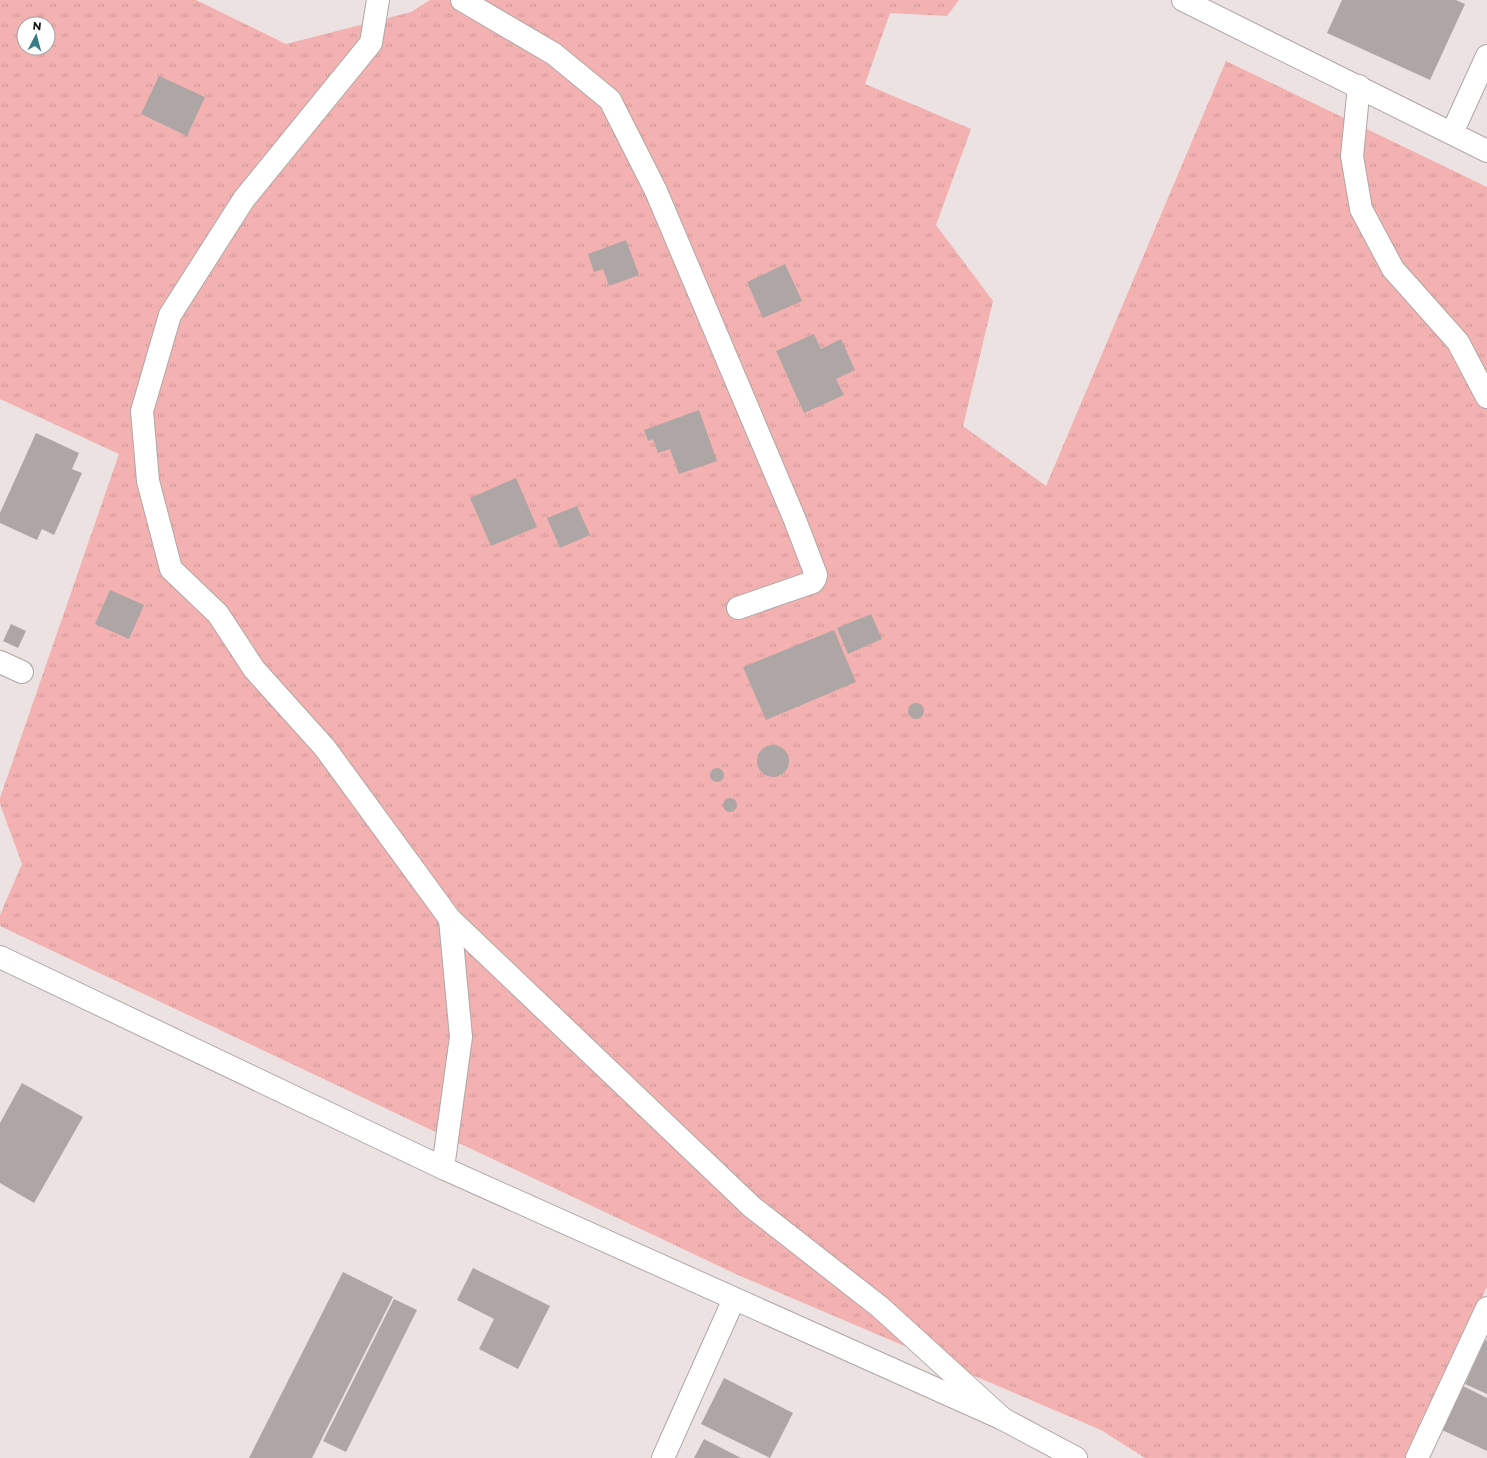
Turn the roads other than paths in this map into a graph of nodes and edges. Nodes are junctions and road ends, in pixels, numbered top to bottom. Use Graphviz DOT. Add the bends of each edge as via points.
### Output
graph roads {
  1 [pos="378,0"];
  2 [pos="462,0"];
  3 [pos="1183,0"];
  4 [pos="1487,56"];
  5 [pos="1359,86"];
  6 [pos="1452,133"];
  7 [pos="1487,151"];
  8 [pos="1487,397"];
  9 [pos="738,608"];
  10 [pos="0,662"];
  11 [pos="22,672"];
  12 [pos="450,919"];
  13 [pos="0,957"];
  14 [pos="443,1168"];
  15 [pos="734,1299"];
  16 [pos="1487,1308"];
  17 [pos="1003,1419"];
  18 [pos="1068,1456"];
  19 [pos="663,1458"];
  20 [pos="1417,1458"];
  1 -- 12 [label="street" via="371,43 244,199 170,314 142,411 148,481 171,569 218,614 254,669 325,748"];
  2 -- 9 [label="street" via="554,54 610,100 656,191 816,575 813,582"];
  3 -- 5 [label="street"];
  4 -- 6 [label="street"];
  5 -- 6 [label="street"];
  5 -- 8 [label="street" via="1352,156 1361,208 1393,269 1458,342"];
  6 -- 7 [label="street"];
  10 -- 11 [label="street"];
  12 -- 14 [label="street" via="461,1037"];
  12 -- 17 [label="street" via="752,1207 880,1307"];
  13 -- 14 [label="street"];
  14 -- 15 [label="street"];
  15 -- 17 [label="street"];
  15 -- 19 [label="street"];
  16 -- 20 [label="street"];
  17 -- 18 [label="street"];
}
